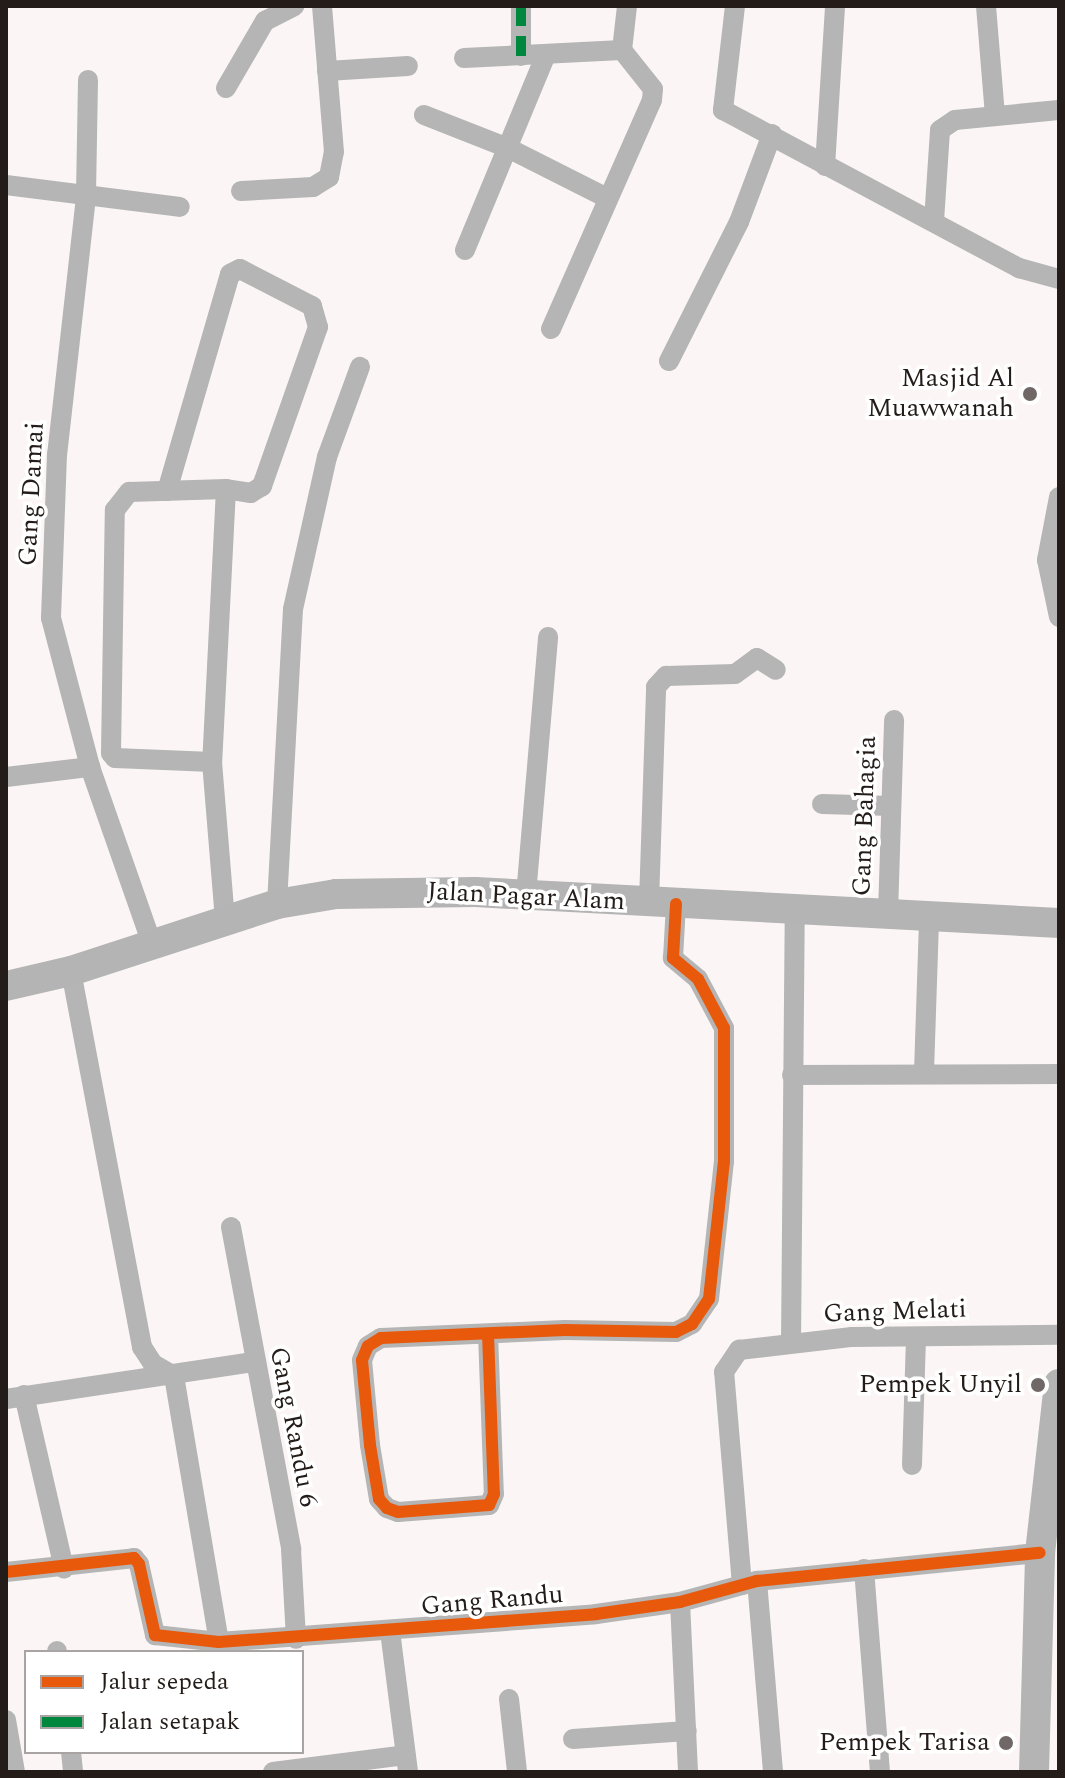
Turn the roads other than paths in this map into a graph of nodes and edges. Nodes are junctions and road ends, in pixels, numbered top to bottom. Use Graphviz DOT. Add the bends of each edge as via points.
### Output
graph roads {
  1 [pos="294,6"];
  2 [pos="322,6"];
  3 [pos="521,6"];
  4 [pos="627,6"];
  5 [pos="735,6"];
  6 [pos="835,6"];
  7 [pos="986,6"];
  8 [pos="622,50"];
  9 [pos="546,54"];
  10 [pos="521,56"];
  11 [pos="464,58"];
  12 [pos="408,66"];
  13 [pos="327,71"];
  14 [pos="88,80"];
  15 [pos="226,88"];
  16 [pos="1059,110"];
  17 [pos="424,115"];
  18 [pos="995,115"];
  19 [pos="772,134"];
  20 [pos="508,148"];
  21 [pos="825,166"];
  22 [pos="14,186"];
  23 [pos="241,191"];
  24 [pos="86,197"];
  25 [pos="607,198"];
  26 [pos="180,207"];
  27 [pos="934,221"];
  28 [pos="465,250"];
  29 [pos="1059,279"];
  30 [pos="551,329"];
  31 [pos="669,361"];
  32 [pos="360,367"];
  33 [pos="226,489"];
  34 [pos="167,491"];
  35 [pos="1059,497"];
  36 [pos="1059,617"];
  37 [pos="548,637"];
  38 [pos="776,670"];
  39 [pos="894,720"];
  40 [pos="212,762"];
  41 [pos="90,767"];
  42 [pos="6,777"];
  43 [pos="822,804"];
  44 [pos="891,806"];
  45 [pos="526,895"];
  46 [pos="662,903"];
  47 [pos="277,904"];
  48 [pos="795,911"];
  49 [pos="888,914"];
  50 [pos="929,918"];
  51 [pos="225,921"];
  52 [pos="1059,923"];
  53 [pos="152,944"];
  54 [pos="71,971"];
  55 [pos="6,986"];
  56 [pos="924,1072"];
  57 [pos="1059,1074"];
  58 [pos="792,1075"];
  59 [pos="231,1227"];
  60 [pos="488,1334"];
  61 [pos="1059,1335"];
  62 [pos="916,1337"];
  63 [pos="791,1343"];
  64 [pos="255,1362"];
  65 [pos="174,1376"];
  66 [pos="1059,1384"];
  67 [pos="15,1397"];
  68 [pos="1056,1444"];
  69 [pos="912,1465"];
  70 [pos="1040,1553"];
  71 [pos="64,1568"];
  72 [pos="864,1569"];
  73 [pos="6,1572"];
  74 [pos="749,1583"];
  75 [pos="680,1602"];
  76 [pos="390,1631"];
  77 [pos="296,1639"];
  78 [pos="219,1642"];
  79 [pos="509,1699"];
  80 [pos="6,1720"];
  81 [pos="687,1731"];
  82 [pos="573,1739"];
  83 [pos="406,1764"];
  84 [pos="15,1772"];
  85 [pos="284,1772"];
  86 [pos="517,1772"];
  87 [pos="688,1772"];
  88 [pos="773,1772"];
  89 [pos="880,1772"];
  90 [pos="1034,1772"];
  1 -- 15 [label="street" via="265,21"];
  2 -- 13 [label="street"];
  3 -- 10 [label="street"];
  4 -- 8 [label="street"];
  5 -- 19 [label="street" via="723,110"];
  6 -- 21 [label="street"];
  7 -- 18 [label="street"];
  8 -- 9 [label="street"];
  8 -- 25 [label="street" via="653,89"];
  9 -- 10 [label="street"];
  9 -- 20 [label="street"];
  10 -- 11 [label="street"];
  12 -- 13 [label="street"];
  13 -- 23 [label="street" via="334,152 329,177 313,187"];
  14 -- 24 [label="street, Gang Damai"];
  16 -- 18 [label="street"];
  17 -- 20 [label="street"];
  18 -- 27 [label="street" via="955,120 940,130"];
  19 -- 21 [label="street"];
  19 -- 31 [label="street" via="739,222"];
  20 -- 25 [label="street"];
  20 -- 28 [label="street"];
  21 -- 27 [label="street"];
  22 -- 24 [label="street"];
  24 -- 26 [label="street"];
  24 -- 41 [label="street, Gang Damai" via="57,454 51,618"];
  25 -- 30 [label="street"];
  27 -- 29 [label="street" via="1019,268"];
  32 -- 47 [label="street" via="327,457 293,609"];
  33 -- 34 [label="street"];
  33 -- 34 [label="street" via="251,493 262,486 318,327 312,306 240,269 230,274"];
  33 -- 40 [label="street"];
  34 -- 40 [label="street" via="129,492 115,510 111,753 115,758"];
  35 -- 36 [label="street" via="1047,560"];
  37 -- 45 [label="street"];
  38 -- 46 [label="street" via="757,658 735,674 666,676 656,687"];
  39 -- 44 [label="street, Gang Bahagia"];
  40 -- 51 [label="street"];
  41 -- 42 [label="street"];
  41 -- 53 [label="street, Gang Damai"];
  43 -- 44 [label="street"];
  44 -- 49 [label="street, Gang Bahagia"];
  45 -- 46 [label="street, Jalan Pagar Alam"];
  45 -- 47 [label="street, Jalan Pagar Alam" via="375,892"];
  46 -- 48 [label="street, Jalan Pagar Alam"];
  46 -- 60 [label="street" via="673,958 698,979 722,1015 724,1028 724,1161 709,1299 692,1324 676,1332"];
  47 -- 51 [label="street, Jalan Pagar Alam"];
  48 -- 49 [label="street, Jalan Pagar Alam"];
  48 -- 58 [label="street"];
  49 -- 50 [label="street, Jalan Pagar Alam"];
  50 -- 52 [label="street, Jalan Pagar Alam"];
  50 -- 56 [label="street"];
  51 -- 53 [label="street, Jalan Pagar Alam"];
  53 -- 54 [label="street, Jalan Pagar Alam"];
  54 -- 55 [label="street, Jalan Pagar Alam"];
  54 -- 65 [label="street" via="142,1347 153,1364"];
  56 -- 57 [label="street"];
  56 -- 58 [label="street"];
  58 -- 63 [label="street"];
  59 -- 64 [label="street, Gang Randu 6"];
  60 -- 60 [label="street" via="494,1494 489,1505 398,1512 387,1508 379,1499 370,1445 364,1352 381,1338"];
  61 -- 62 [label="street, Gang Melati"];
  62 -- 63 [label="street, Gang Melati"];
  62 -- 69 [label="street"];
  63 -- 74 [label="street, Gang Melati" via="734,1355 724,1372"];
  64 -- 65 [label="street"];
  64 -- 77 [label="street, Gang Randu 6" via="291,1549"];
  65 -- 67 [label="street"];
  65 -- 78 [label="street"];
  66 -- 68 [label="street"];
  67 -- 71 [label="street"];
  68 -- 70 [label="street"];
  70 -- 72 [label="street, Gang Randu"];
  70 -- 90 [label="street"];
  71 -- 73 [label="street, Gang Randu"];
  71 -- 78 [label="street, Gang Randu" via="137,1560 155,1635"];
  72 -- 74 [label="street, Gang Randu"];
  72 -- 89 [label="street"];
  74 -- 75 [label="street, Gang Randu"];
  74 -- 88 [label="street"];
  75 -- 76 [label="street, Gang Randu"];
  75 -- 81 [label="street"];
  76 -- 77 [label="street, Gang Randu"];
  76 -- 83 [label="street"];
  77 -- 78 [label="street, Gang Randu"];
  79 -- 86 [label="street"];
  80 -- 84 [label="street"];
  81 -- 82 [label="street"];
  81 -- 87 [label="street"];
  83 -- 85 [label="street"];
}
